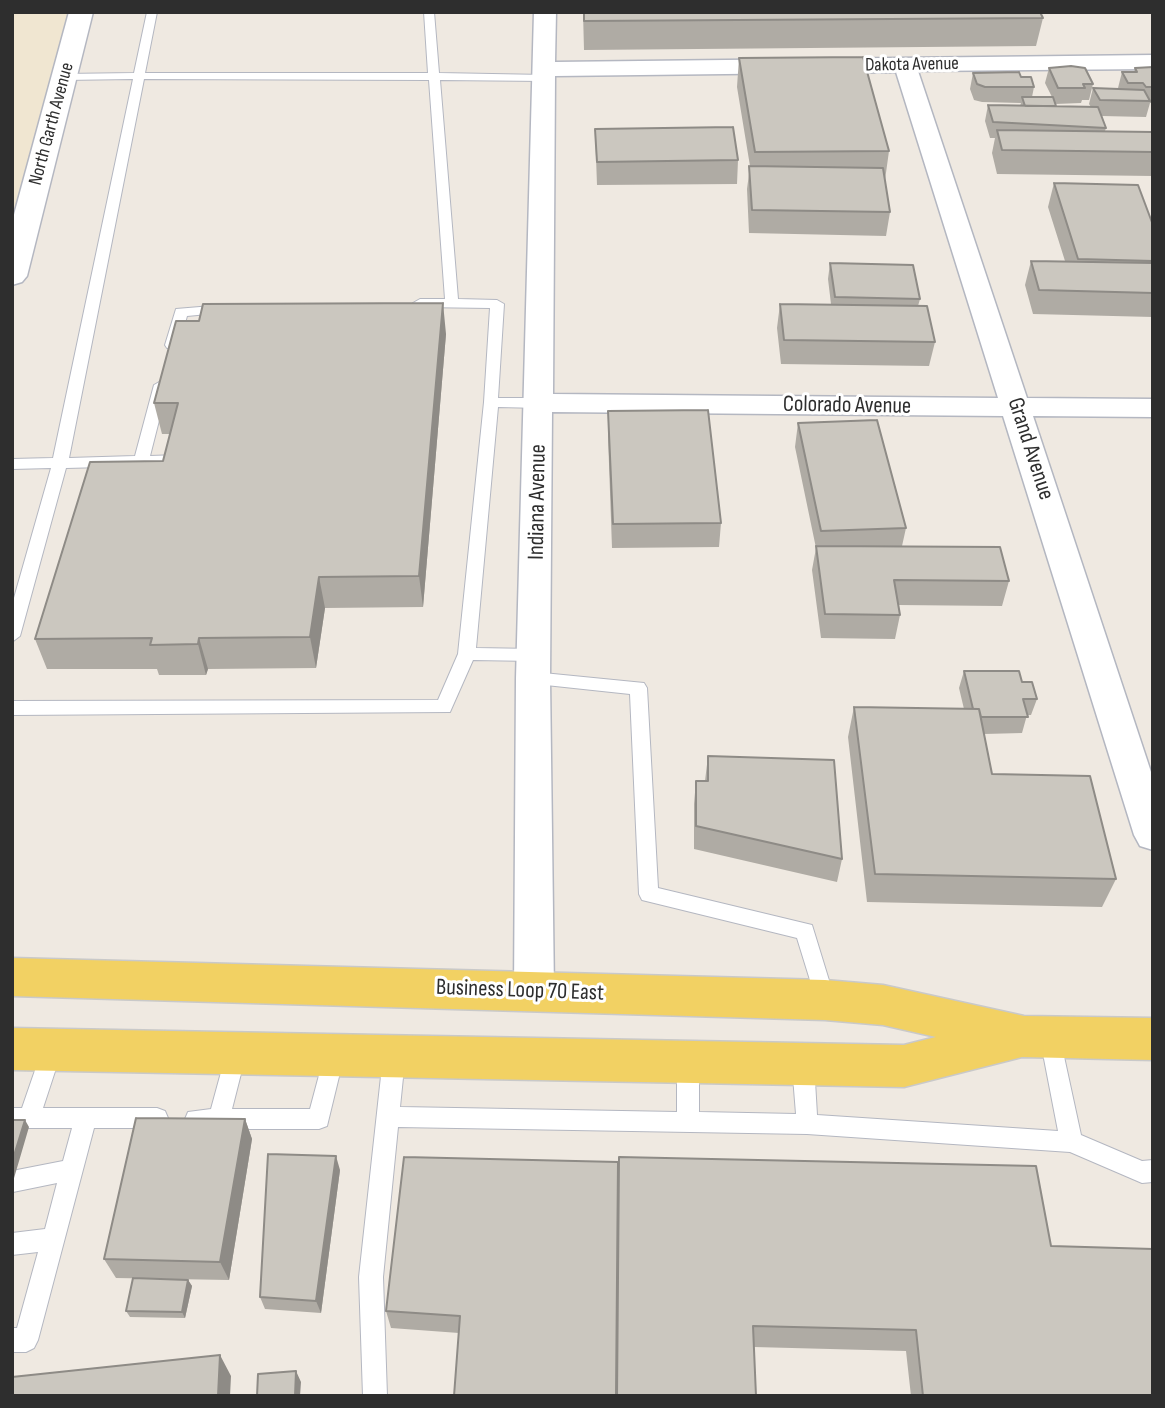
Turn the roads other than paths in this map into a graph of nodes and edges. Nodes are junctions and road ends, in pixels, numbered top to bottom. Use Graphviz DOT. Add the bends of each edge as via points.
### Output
graph roads {
  1 [pos="82,12"];
  2 [pos="152,12"];
  3 [pos="429,12"];
  4 [pos="545,12"];
  5 [pos="1153,62"];
  6 [pos="905,65"];
  7 [pos="545,73"];
  8 [pos="140,75"];
  9 [pos="64,77"];
  10 [pos="433,77"];
  11 [pos="12,276"];
  12 [pos="401,303"];
  13 [pos="452,303"];
  14 [pos="244,308"];
  15 [pos="491,402"];
  16 [pos="540,403"];
  17 [pos="1017,407"];
  18 [pos="1153,408"];
  19 [pos="179,460"];
  20 [pos="141,461"];
  21 [pos="60,463"];
  22 [pos="12,464"];
  23 [pos="12,636"];
  24 [pos="467,654"];
  25 [pos="534,666"];
  26 [pos="12,708"];
  27 [pos="1153,835"];
  28 [pos="12,977"];
  29 [pos="534,992"];
  30 [pos="825,1000"];
  31 [pos="1037,1037"];
  32 [pos="1153,1040"];
  33 [pos="32,1050"];
  34 [pos="236,1054"];
  35 [pos="332,1056"];
  36 [pos="394,1058"];
  37 [pos="688,1063"];
  38 [pos="803,1064"];
  39 [pos="389,1117"];
  40 [pos="20,1118"];
  41 [pos="86,1118"];
  42 [pos="219,1119"];
  43 [pos="688,1122"];
  44 [pos="807,1124"];
  45 [pos="1071,1142"];
  46 [pos="72,1170"];
  47 [pos="1153,1171"];
  48 [pos="13,1181"];
  49 [pos="53,1238"];
  50 [pos="12,1244"];
  51 [pos="12,1340"];
  52 [pos="375,1396"];
  1 -- 9 [label="street, North Garth Avenue"];
  2 -- 8 [label="lane"];
  3 -- 10 [label="lane"];
  4 -- 7 [label="street, Indiana Avenue"];
  5 -- 6 [label="street, Dakota Avenue"];
  6 -- 7 [label="street, Dakota Avenue"];
  6 -- 17 [label="street, Grand Avenue"];
  7 -- 10 [label="lane"];
  7 -- 16 [label="street, Indiana Avenue"];
  8 -- 9 [label="lane"];
  8 -- 10 [label="lane"];
  8 -- 21 [label="lane"];
  9 -- 11 [label="street, North Garth Avenue"];
  10 -- 13 [label="lane"];
  12 -- 13 [label="lane"];
  13 -- 15 [label="lane" via="496,304"];
  14 -- 20 [label="lane" via="181,313"];
  15 -- 16 [label="lane"];
  15 -- 24 [label="lane"];
  16 -- 17 [label="street, Colorado Avenue"];
  16 -- 25 [label="street, Indiana Avenue"];
  17 -- 18 [label="street, Colorado Avenue"];
  17 -- 27 [label="street, Grand Avenue"];
  19 -- 20 [label="lane"];
  20 -- 21 [label="lane"];
  21 -- 22 [label="lane"];
  21 -- 23 [label="lane"];
  24 -- 25 [label="lane"];
  24 -- 26 [label="lane" via="444,707"];
  25 -- 29 [label="street, Indiana Avenue"];
  25 -- 30 [label="lane" via="638,688 649,894 805,930"];
  28 -- 29 [label="main road, Business Loop 70 East"];
  29 -- 30 [label="main road, Business Loop 70 East"];
  30 -- 31 [label="main road, Business Loop 70 East" via="883,1005"];
  31 -- 32 [label="main road, Business Loop 70 East"];
  31 -- 38 [label="main road, Business Loop 70 East" via="904,1066"];
  31 -- 45 [label="lane"];
  33 -- 34 [label="main road, Business Loop 70 East"];
  33 -- 40 [label="lane"];
  34 -- 35 [label="main road, Business Loop 70 East"];
  34 -- 42 [label="lane"];
  35 -- 36 [label="main road, Business Loop 70 East"];
  35 -- 42 [label="lane" via="319,1119"];
  36 -- 37 [label="main road, Business Loop 70 East"];
  36 -- 39 [label="lane"];
  37 -- 38 [label="main road, Business Loop 70 East"];
  37 -- 43 [label="lane"];
  38 -- 44 [label="lane"];
  39 -- 43 [label="lane"];
  39 -- 52 [label="lane" via="371,1277"];
  40 -- 41 [label="lane"];
  41 -- 42 [label="lane"];
  41 -- 46 [label="lane"];
  43 -- 44 [label="lane"];
  44 -- 45 [label="lane"];
  45 -- 47 [label="lane" via="1142,1172"];
  46 -- 48 [label="lane"];
  46 -- 49 [label="lane"];
  49 -- 50 [label="lane"];
  49 -- 51 [label="lane" via="26,1340"];
}
